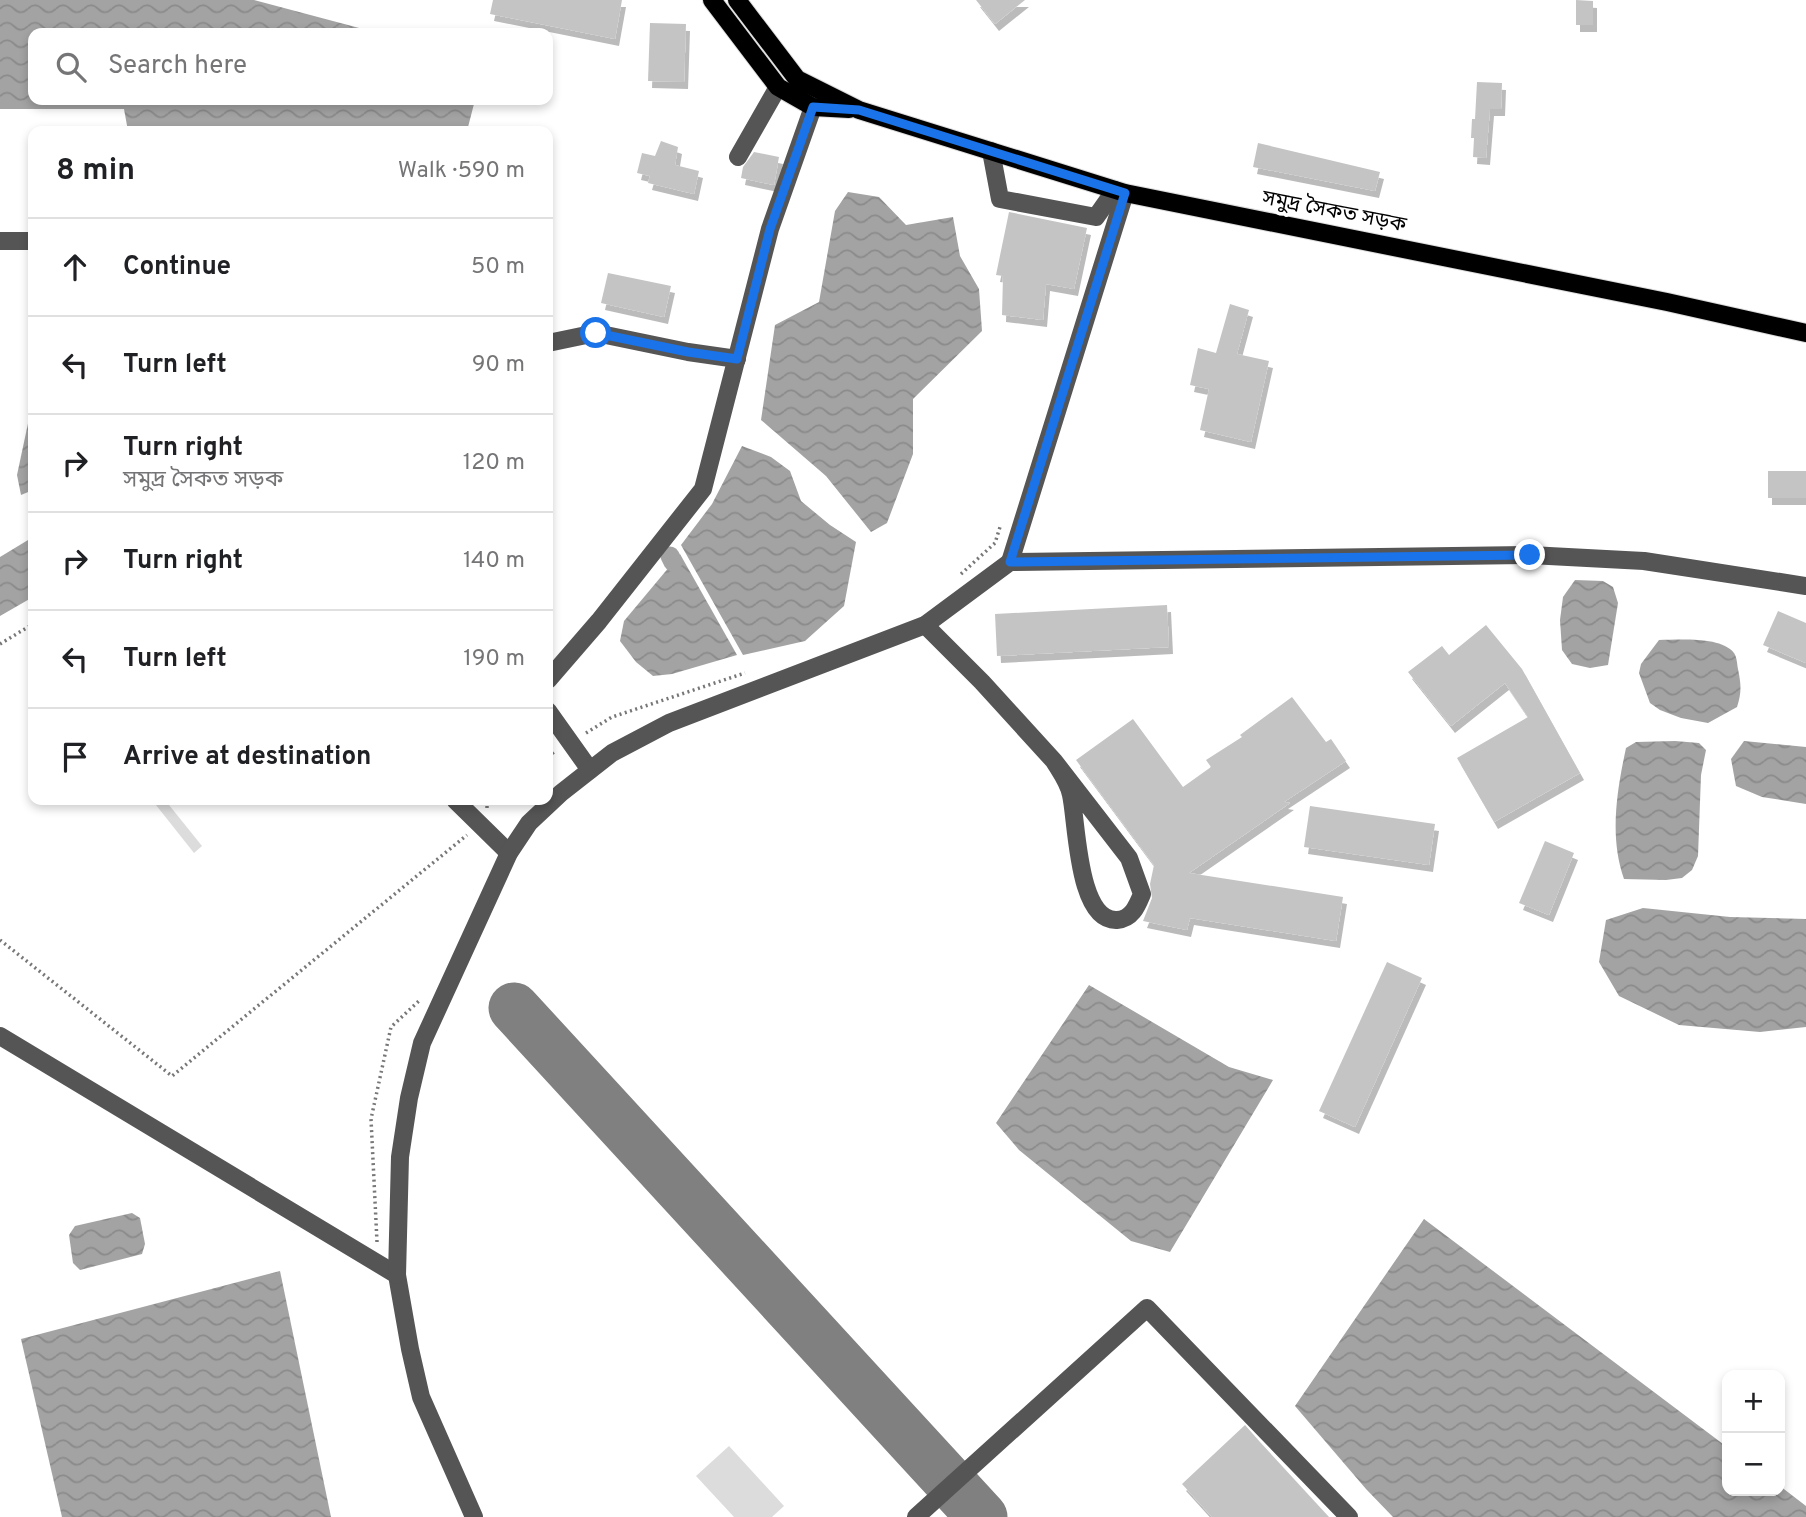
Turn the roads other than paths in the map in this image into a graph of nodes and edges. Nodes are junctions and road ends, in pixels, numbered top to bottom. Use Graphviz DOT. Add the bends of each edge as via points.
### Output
graph roads {
  1 [pos="712,0"];
  2 [pos="737,0"];
  3 [pos="778,87"];
  4 [pos="813,107"];
  5 [pos="859,110"];
  6 [pos="991,151"];
  7 [pos="738,157"];
  8 [pos="1120,192"];
  9 [pos="0,241"];
  10 [pos="28,241"];
  11 [pos="1806,333"];
  12 [pos="553,343"];
  13 [pos="737,359"];
  14 [pos="1010,562"];
  15 [pos="1806,586"];
  16 [pos="925,625"];
  17 [pos="553,674"];
  18 [pos="553,718"];
  19 [pos="1054,761"];
  20 [pos="590,770"];
  21 [pos="553,801"];
  22 [pos="460,805"];
  23 [pos="549,805"];
  24 [pos="509,853"];
  25 [pos="0,1036"];
  26 [pos="397,1275"];
  27 [pos="474,1517"];
  28 [pos="916,1517"];
  29 [pos="1349,1517"];
  1 -- 3 [label="main road, সমুদ্র সৈকত সড়ক"];
  2 -- 5 [label="main road, সমুদ্র সৈকত সড়ক" via="797,79"];
  3 -- 4 [label="main road, সমুদ্র সৈকত সড়ক"];
  3 -- 7 [label="street"];
  4 -- 5 [label="main road, সমুদ্র সৈকত সড়ক"];
  4 -- 13 [label="street" via="770,229"];
  5 -- 6 [label="main road, সমুদ্র সৈকত সড়ক"];
  6 -- 8 [label="main road, সমুদ্র সৈকত সড়ক"];
  6 -- 8 [label="street" via="1000,199 1096,217"];
  8 -- 11 [label="main road, সমুদ্র সৈকত সড়ক"];
  8 -- 14 [label="street"];
  9 -- 10 [label="street"];
  12 -- 13 [label="street" via="596,333"];
  13 -- 17 [label="street" via="703,489"];
  14 -- 15 [label="street" via="1530,555 1644,561"];
  14 -- 16 [label="street"];
  16 -- 19 [label="street"];
  16 -- 20 [label="street" via="669,723"];
  18 -- 20 [label="street"];
  19 -- 19 [label="street" via="1071,793 1077,856 1088,891 1098,912 1120,920 1134,912 1142,894 1129,858"];
  20 -- 21 [label="street"];
  22 -- 24 [label="street"];
  23 -- 24 [label="street"];
  24 -- 26 [label="street" via="422,1043 400,1157"];
  25 -- 26 [label="street"];
  26 -- 27 [label="street" via="421,1397"];
  28 -- 29 [label="street" via="1147,1308"];
}
